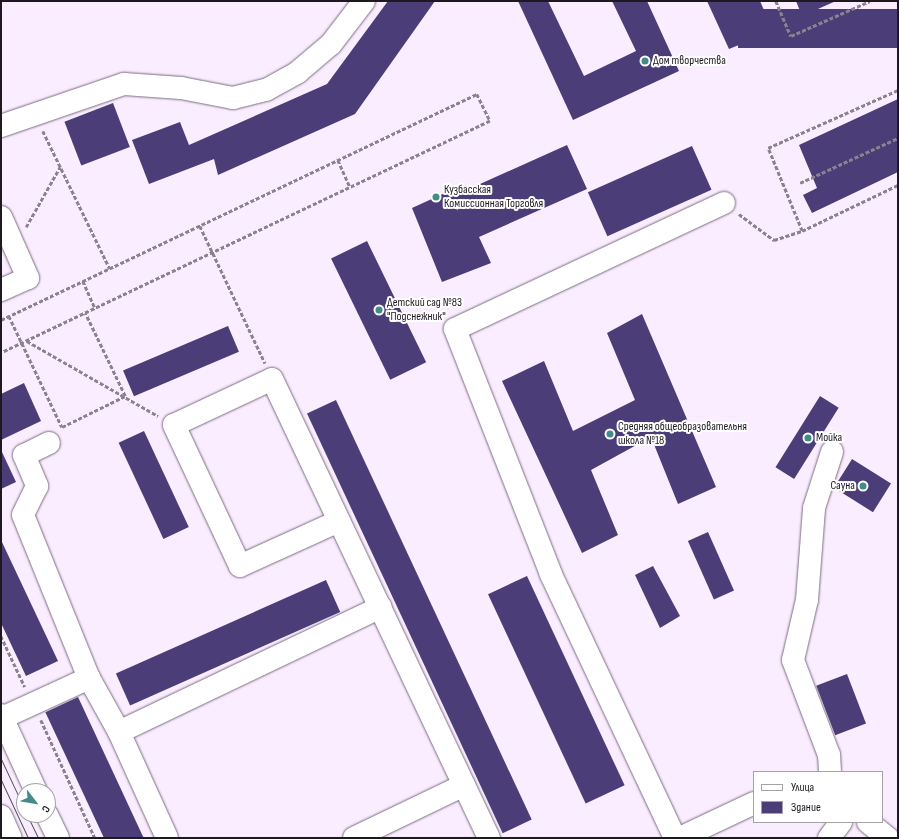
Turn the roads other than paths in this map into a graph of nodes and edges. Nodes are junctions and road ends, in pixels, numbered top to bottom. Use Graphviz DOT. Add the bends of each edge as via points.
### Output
graph roads {
  1 [pos="364,1"];
  2 [pos="1,126"];
  3 [pos="724,203"];
  4 [pos="1,217"];
  5 [pos="1,290"];
  6 [pos="49,443"];
  7 [pos="832,452"];
  8 [pos="339,521"];
  9 [pos="380,607"];
  10 [pos="89,678"];
  11 [pos="2,716"];
  12 [pos="119,732"];
  13 [pos="830,771"];
  14 [pos="32,783"];
  15 [pos="464,785"];
  16 [pos="753,803"];
  17 [pos="1,816"];
  18 [pos="51,823"];
  19 [pos="840,823"];
  20 [pos="869,823"];
  21 [pos="12,838"];
  22 [pos="58,838"];
  23 [pos="167,838"];
  24 [pos="354,838"];
  25 [pos="489,838"];
  26 [pos="675,838"];
  27 [pos="680,838"];
  28 [pos="830,838"];
  29 [pos="888,838"];
  1 -- 2 [label="street" via="331,44 298,72 266,90 233,98 181,88 124,84 34,112"];
  3 -- 26 [label="street" via="455,329 551,574"];
  4 -- 5 [label="street" via="28,278"];
  6 -- 10 [label="street" via="24,455 37,486 23,515"];
  7 -- 13 [label="street" via="814,508 808,600 793,660 829,756"];
  8 -- 8 [label="street" via="240,566 174,425 272,379"];
  8 -- 9 [label="street"];
  9 -- 12 [label="street"];
  9 -- 15 [label="street"];
  10 -- 11 [label="street"];
  10 -- 12 [label="street"];
  11 -- 14 [label="street"];
  12 -- 23 [label="street"];
  15 -- 24 [label="street"];
  15 -- 25 [label="street"];
  16 -- 27 [label="street"];
  17 -- 21 [label="street"];
  18 -- 22 [label="street"];
  19 -- 28 [label="street"];
  20 -- 29 [label="street"];
}
